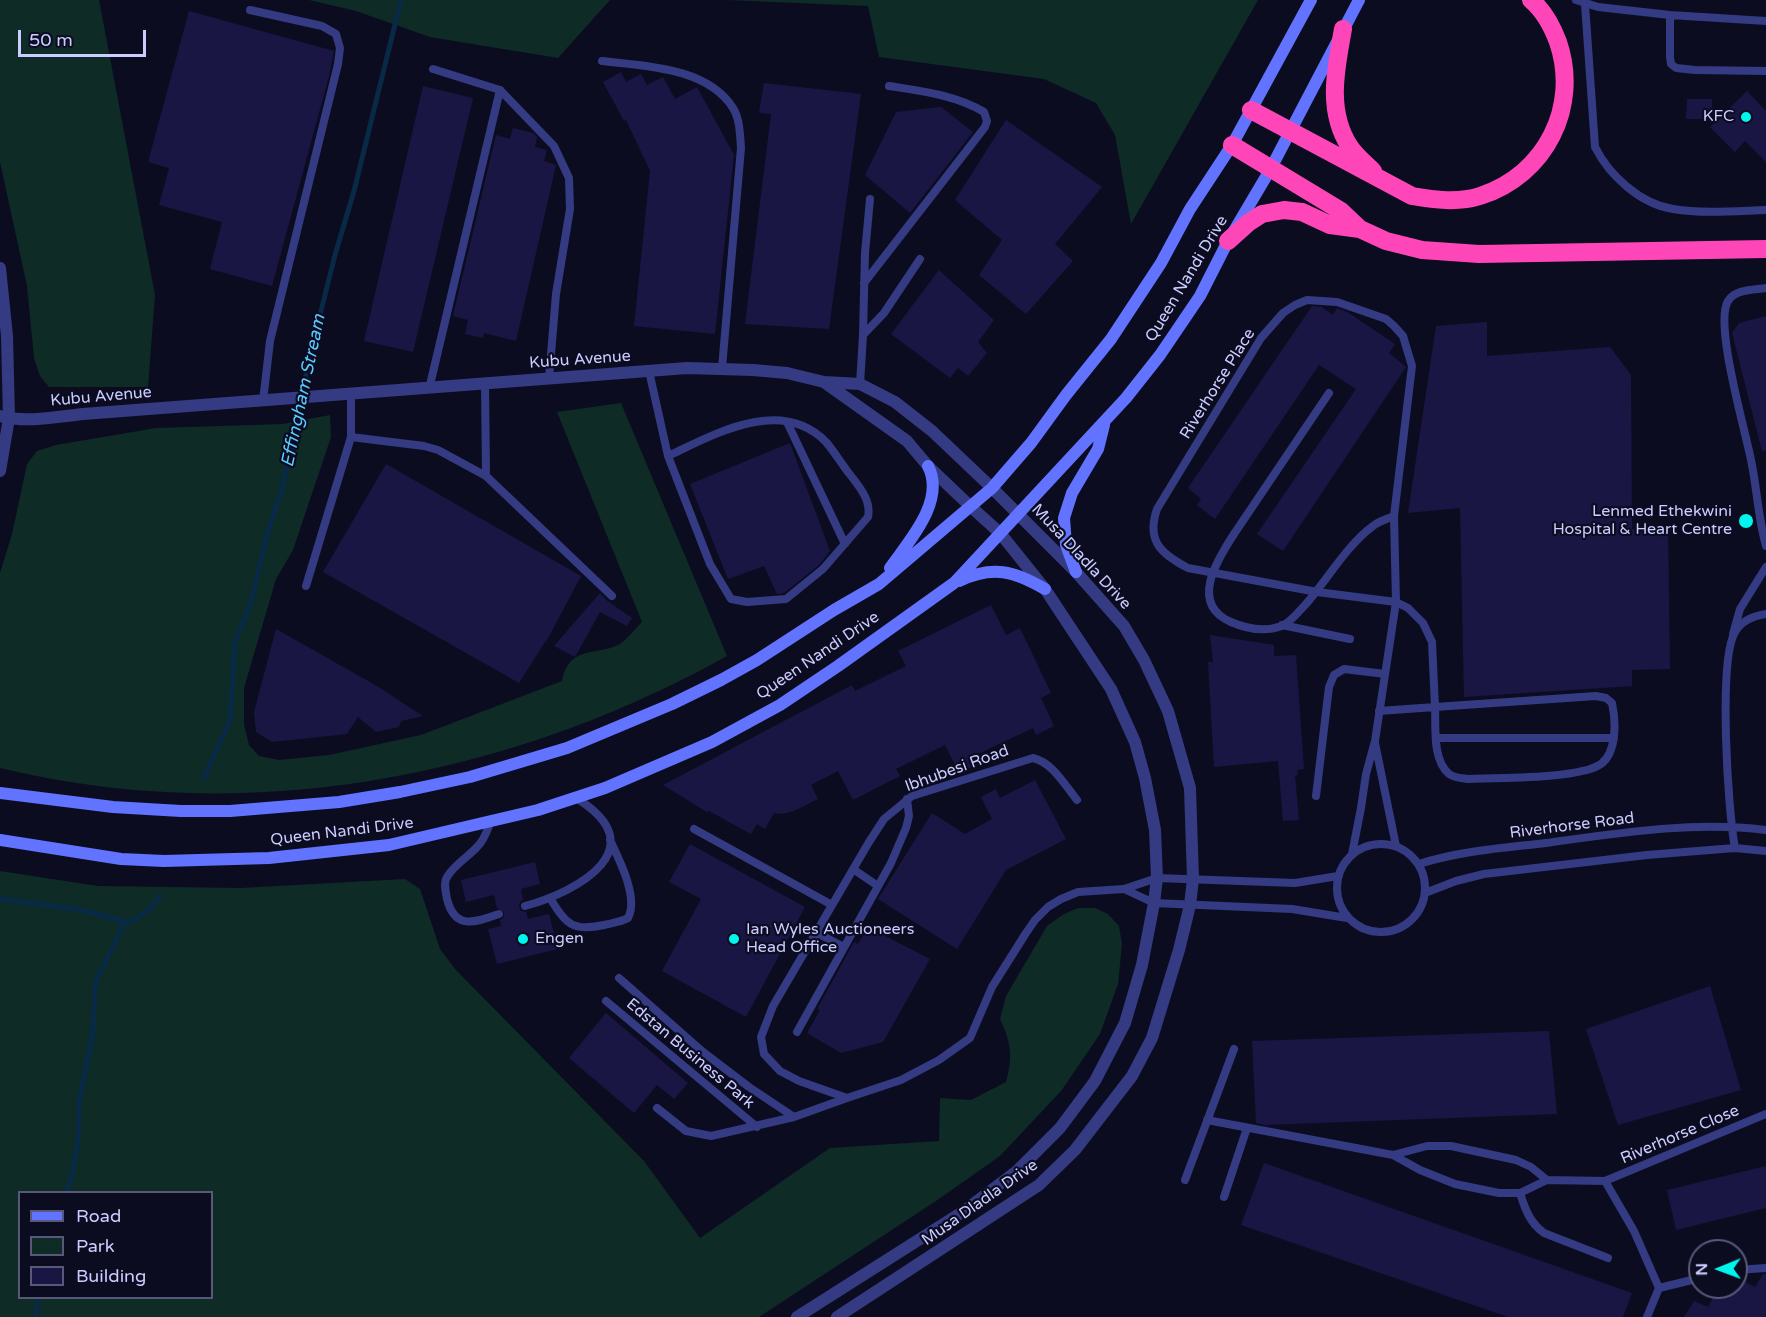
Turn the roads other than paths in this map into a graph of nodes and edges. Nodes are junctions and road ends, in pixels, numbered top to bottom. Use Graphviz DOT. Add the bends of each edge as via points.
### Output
graph roads {
  1 [pos="1311,0"];
  2 [pos="1359,0"];
  3 [pos="1531,0"];
  4 [pos="1576,0"];
  5 [pos="1585,4"];
  6 [pos="250,10"];
  7 [pos="1670,15"];
  8 [pos="1766,21"];
  9 [pos="1346,24"];
  10 [pos="602,61"];
  11 [pos="433,69"];
  12 [pos="1766,71"];
  13 [pos="890,86"];
  14 [pos="500,90"];
  15 [pos="1251,110"];
  16 [pos="1289,132"];
  17 [pos="1232,146"];
  18 [pos="1270,170"];
  19 [pos="1384,182"];
  20 [pos="870,199"];
  21 [pos="1766,210"];
  22 [pos="1360,229"];
  23 [pos="1228,241"];
  24 [pos="1766,249"];
  25 [pos="920,259"];
  26 [pos="0,268"];
  27 [pos="864,283"];
  28 [pos="1766,288"];
  29 [pos="862,335"];
  30 [pos="723,368"];
  31 [pos="649,371"];
  32 [pos="549,378"];
  33 [pos="824,382"];
  34 [pos="485,384"];
  35 [pos="860,384"];
  36 [pos="429,389"];
  37 [pos="1329,393"];
  38 [pos="345,394"];
  39 [pos="262,401"];
  40 [pos="5,417"];
  41 [pos="787,422"];
  42 [pos="1104,423"];
  43 [pos="351,437"];
  44 [pos="668,456"];
  45 [pos="928,466"];
  46 [pos="0,471"];
  47 [pos="486,476"];
  48 [pos="992,488"];
  49 [pos="970,506"];
  50 [pos="1018,513"];
  51 [pos="1394,516"];
  52 [pos="1000,533"];
  53 [pos="845,544"];
  54 [pos="1766,546"];
  55 [pos="1766,567"];
  56 [pos="1076,572"];
  57 [pos="954,583"];
  58 [pos="879,584"];
  59 [pos="306,586"];
  60 [pos="1045,589"];
  61 [pos="1317,592"];
  62 [pos="612,596"];
  63 [pos="1396,602"];
  64 [pos="1766,614"];
  65 [pos="1282,626"];
  66 [pos="1732,638"];
  67 [pos="1350,639"];
  68 [pos="1385,674"];
  69 [pos="1435,707"];
  70 [pos="1379,711"];
  71 [pos="1437,738"];
  72 [pos="1614,738"];
  73 [pos="1375,741"];
  74 [pos="0,793"];
  75 [pos="1316,796"];
  76 [pos="575,797"];
  77 [pos="907,799"];
  78 [pos="1077,800"];
  79 [pos="490,823"];
  80 [pos="1731,826"];
  81 [pos="694,829"];
  82 [pos="1766,830"];
  83 [pos="0,840"];
  84 [pos="610,840"];
  85 [pos="1396,846"];
  86 [pos="1735,848"];
  87 [pos="1766,851"];
  88 [pos="1352,854"];
  89 [pos="1419,864"];
  90 [pos="853,869"];
  91 [pos="1338,876"];
  92 [pos="1157,878"];
  93 [pos="1193,879"];
  94 [pos="878,885"];
  95 [pos="1124,889"];
  96 [pos="1425,893"];
  97 [pos="550,898"];
  98 [pos="1154,903"];
  99 [pos="832,905"];
  100 [pos="1190,905"];
  101 [pos="525,906"];
  102 [pos="499,914"];
  103 [pos="1347,918"];
  104 [pos="818,933"];
  105 [pos="844,947"];
  106 [pos="619,978"];
  107 [pos="606,1001"];
  108 [pos="797,1032"];
  109 [pos="1234,1049"];
  110 [pos="847,1098"];
  111 [pos="657,1108"];
  112 [pos="1766,1114"];
  113 [pos="794,1117"];
  114 [pos="1207,1120"];
  115 [pos="757,1127"];
  116 [pos="1247,1128"];
  117 [pos="1393,1155"];
  118 [pos="1185,1180"];
  119 [pos="1547,1180"];
  120 [pos="1605,1181"];
  121 [pos="1520,1193"];
  122 [pos="1224,1197"];
  123 [pos="1608,1258"];
  124 [pos="1766,1268"];
  125 [pos="1748,1269"];
  126 [pos="1688,1281"];
  127 [pos="1659,1288"];
  128 [pos="797,1317"];
  129 [pos="837,1317"];
  130 [pos="1647,1317"];
  1 -- 15 [label="main road, Queen Nandi Drive"];
  2 -- 9 [label="main road, Queen Nandi Drive"];
  3 -- 19 [label="highway" via="1555,34 1565,61 1566,86 1561,115 1536,159 1500,188 1456,201 1412,196"];
  4 -- 5 [label="lane"];
  5 -- 7 [label="lane"];
  5 -- 21 [label="lane" via="1595,147 1620,181 1657,205 1672,209"];
  6 -- 39 [label="lane" via="322,26 336,34 340,48 270,341"];
  7 -- 8 [label="lane"];
  7 -- 12 [label="lane" via="1670,57 1676,68"];
  9 -- 16 [label="main road, Queen Nandi Drive"];
  9 -- 19 [label="highway" via="1334,86 1340,126 1350,148"];
  10 -- 30 [label="lane" via="686,75 702,81 733,107 741,148"];
  11 -- 14 [label="lane"];
  13 -- 27 [label="lane" via="972,105 987,116 987,125"];
  14 -- 32 [label="lane" via="554,146 569,178 570,209 556,294"];
  14 -- 36 [label="lane"];
  15 -- 16 [label="highway"];
  15 -- 17 [label="main road, Queen Nandi Drive"];
  16 -- 18 [label="main road, Queen Nandi Drive"];
  16 -- 19 [label="highway"];
  17 -- 18 [label="highway"];
  17 -- 48 [label="main road, Queen Nandi Drive" via="1112,339"];
  18 -- 22 [label="highway" via="1341,211"];
  18 -- 23 [label="main road, Queen Nandi Drive"];
  20 -- 27 [label="lane"];
  22 -- 23 [label="highway" via="1330,225 1302,212 1271,211 1248,223"];
  22 -- 24 [label="highway" via="1386,241 1422,250 1479,254"];
  23 -- 42 [label="main road, Queen Nandi Drive" via="1200,296 1161,355"];
  25 -- 29 [label="lane" via="884,313"];
  26 -- 40 [label="street" via="7,336"];
  27 -- 29 [label="lane"];
  28 -- 54 [label="lane" via="1736,294 1727,302 1724,314"];
  29 -- 35 [label="lane"];
  30 -- 31 [label="street, Kubu Avenue"];
  30 -- 33 [label="street, Kubu Avenue"];
  31 -- 32 [label="street, Kubu Avenue"];
  31 -- 44 [label="lane"];
  32 -- 34 [label="street, Kubu Avenue"];
  33 -- 35 [label="street, Kubu Avenue"];
  33 -- 45 [label="street, Kubu Avenue" via="907,441"];
  34 -- 36 [label="street, Kubu Avenue"];
  34 -- 47 [label="lane"];
  35 -- 48 [label="street, Kubu Avenue" via="895,402 932,431"];
  36 -- 38 [label="street, Kubu Avenue"];
  37 -- 65 [label="lane, bridge" via="1215,563 1210,582 1212,606 1231,622 1262,630"];
  38 -- 39 [label="street, Kubu Avenue"];
  38 -- 43 [label="lane"];
  39 -- 40 [label="street, Kubu Avenue" via="46,418"];
  40 -- 46 [label="street"];
  41 -- 44 [label="lane" via="739,424"];
  41 -- 53 [label="lane"];
  41 -- 53 [label="lane" via="806,427 827,443 865,496 868,517"];
  42 -- 50 [label="main road, Queen Nandi Drive"];
  42 -- 56 [label="main road" via="1098,449 1072,493 1064,518 1066,545"];
  43 -- 47 [label="lane" via="438,450"];
  43 -- 59 [label="lane"];
  44 -- 53 [label="lane" via="710,564 727,595 735,601 786,599 823,569"];
  45 -- 49 [label="street, Kubu Avenue"];
  45 -- 58 [label="main road" via="934,481 925,516"];
  47 -- 62 [label="lane"];
  48 -- 49 [label="main road, Queen Nandi Drive"];
  48 -- 50 [label="street, Musa Dladla Drive"];
  49 -- 52 [label="street, Musa Dladla Drive"];
  49 -- 58 [label="main road, Queen Nandi Drive"];
  50 -- 52 [label="main road, Queen Nandi Drive"];
  50 -- 56 [label="street, Musa Dladla Drive"];
  51 -- 61 [label="lane" via="1375,524 1360,537"];
  51 -- 61 [label="lane, Riverhorse Place" via="1412,366 1403,336 1386,319 1337,302 1308,300 1295,305 1261,338 1157,509 1152,524 1160,548 1188,568"];
  51 -- 63 [label="lane, Riverhorse Place"];
  52 -- 57 [label="main road, Queen Nandi Drive"];
  52 -- 60 [label="street, Musa Dladla Drive"];
  55 -- 66 [label="lane" via="1738,613"];
  56 -- 93 [label="street, Musa Dladla Drive" via="1124,626 1168,711 1190,788"];
  57 -- 60 [label="main road" via="973,574 1001,571 1022,576"];
  57 -- 76 [label="main road, Queen Nandi Drive" via="780,705 712,742"];
  58 -- 74 [label="main road, Queen Nandi Drive" via="721,681 567,748 470,777 339,802 230,811 113,807"];
  60 -- 92 [label="street, Musa Dladla Drive" via="1110,689 1135,742 1155,830"];
  61 -- 63 [label="lane, Riverhorse Place"];
  61 -- 65 [label="lane"];
  63 -- 68 [label="lane, Riverhorse Place"];
  63 -- 69 [label="lane" via="1415,614 1429,633 1434,651"];
  64 -- 66 [label="lane" via="1743,623"];
  65 -- 67 [label="lane"];
  66 -- 80 [label="lane" via="1726,694"];
  68 -- 70 [label="lane, Riverhorse Place"];
  68 -- 75 [label="lane" via="1344,669 1332,680"];
  69 -- 70 [label="lane"];
  69 -- 71 [label="lane"];
  69 -- 72 [label="lane" via="1603,697 1613,705"];
  70 -- 73 [label="lane, Riverhorse Place"];
  71 -- 72 [label="lane"];
  71 -- 72 [label="lane" via="1440,758 1449,774 1468,779 1544,777 1594,768 1603,763"];
  73 -- 85 [label="lane, Riverhorse Place"];
  73 -- 88 [label="lane, Riverhorse Place"];
  76 -- 79 [label="main road, Queen Nandi Drive"];
  76 -- 84 [label="lane" via="602,817"];
  77 -- 78 [label="lane, Ibhubesi Road" via="1033,758 1052,768"];
  77 -- 90 [label="lane, Ibhubesi Road" via="884,819"];
  77 -- 94 [label="lane" via="906,828"];
  79 -- 83 [label="main road, Queen Nandi Drive" via="362,850 212,861 121,859"];
  79 -- 102 [label="lane" via="479,846 451,871 445,884 448,902 457,918 471,923"];
  80 -- 82 [label="lane, Riverhorse Road"];
  80 -- 86 [label="lane"];
  80 -- 89 [label="lane, Riverhorse Road" via="1673,827 1458,854"];
  81 -- 99 [label="lane"];
  84 -- 97 [label="lane" via="599,869"];
  84 -- 97 [label="lane" via="623,866 630,898 627,918 577,928 565,920"];
  85 -- 88 [label="lane" via="1367,845"];
  85 -- 89 [label="lane"];
  86 -- 87 [label="lane"];
  86 -- 96 [label="lane" via="1484,874"];
  88 -- 91 [label="lane"];
  89 -- 96 [label="lane"];
  90 -- 94 [label="lane"];
  90 -- 99 [label="lane, Ibhubesi Road"];
  91 -- 93 [label="lane" via="1294,883"];
  91 -- 103 [label="lane" via="1339,905"];
  92 -- 93 [label="lane"];
  92 -- 95 [label="lane"];
  92 -- 98 [label="street, Musa Dladla Drive"];
  93 -- 100 [label="street, Musa Dladla Drive"];
  94 -- 105 [label="lane"];
  95 -- 98 [label="lane"];
  95 -- 110 [label="lane" via="1078,892 1048,907 1035,920 992,987 970,1038 901,1080"];
  96 -- 103 [label="lane" via="1413,920 1387,933 1358,927"];
  97 -- 101 [label="lane"];
  98 -- 100 [label="lane"];
  98 -- 128 [label="street, Musa Dladla Drive" via="1125,1023 1095,1081 1060,1128 1017,1170 963,1211"];
  99 -- 104 [label="lane, Ibhubesi Road"];
  100 -- 103 [label="lane" via="1292,909"];
  100 -- 129 [label="street, Musa Dladla Drive" via="1152,1038 1132,1076 1075,1150 1031,1191"];
  104 -- 105 [label="lane"];
  104 -- 110 [label="lane, Ibhubesi Road" via="772,1006 762,1048 780,1071"];
  105 -- 108 [label="lane"];
  106 -- 113 [label="lane, Edstan Business Park" via="703,1052"];
  107 -- 115 [label="lane, Edstan Business Park"];
  109 -- 114 [label="lane"];
  110 -- 113 [label="lane, Edstan Business Park"];
  111 -- 115 [label="lane, Edstan Business Park" via="686,1131 700,1135"];
  112 -- 120 [label="lane, Riverhorse Close"];
  113 -- 115 [label="lane, Edstan Business Park"];
  114 -- 116 [label="lane"];
  114 -- 118 [label="lane"];
  116 -- 117 [label="lane"];
  116 -- 122 [label="lane"];
  117 -- 119 [label="lane" via="1426,1146 1451,1146 1516,1160"];
  117 -- 121 [label="lane" via="1455,1184"];
  119 -- 120 [label="lane"];
  119 -- 121 [label="lane"];
  120 -- 127 [label="lane" via="1634,1231"];
  121 -- 123 [label="lane" via="1535,1227"];
  124 -- 125 [label="lane"];
  126 -- 127 [label="lane"];
  127 -- 130 [label="lane"];
}
